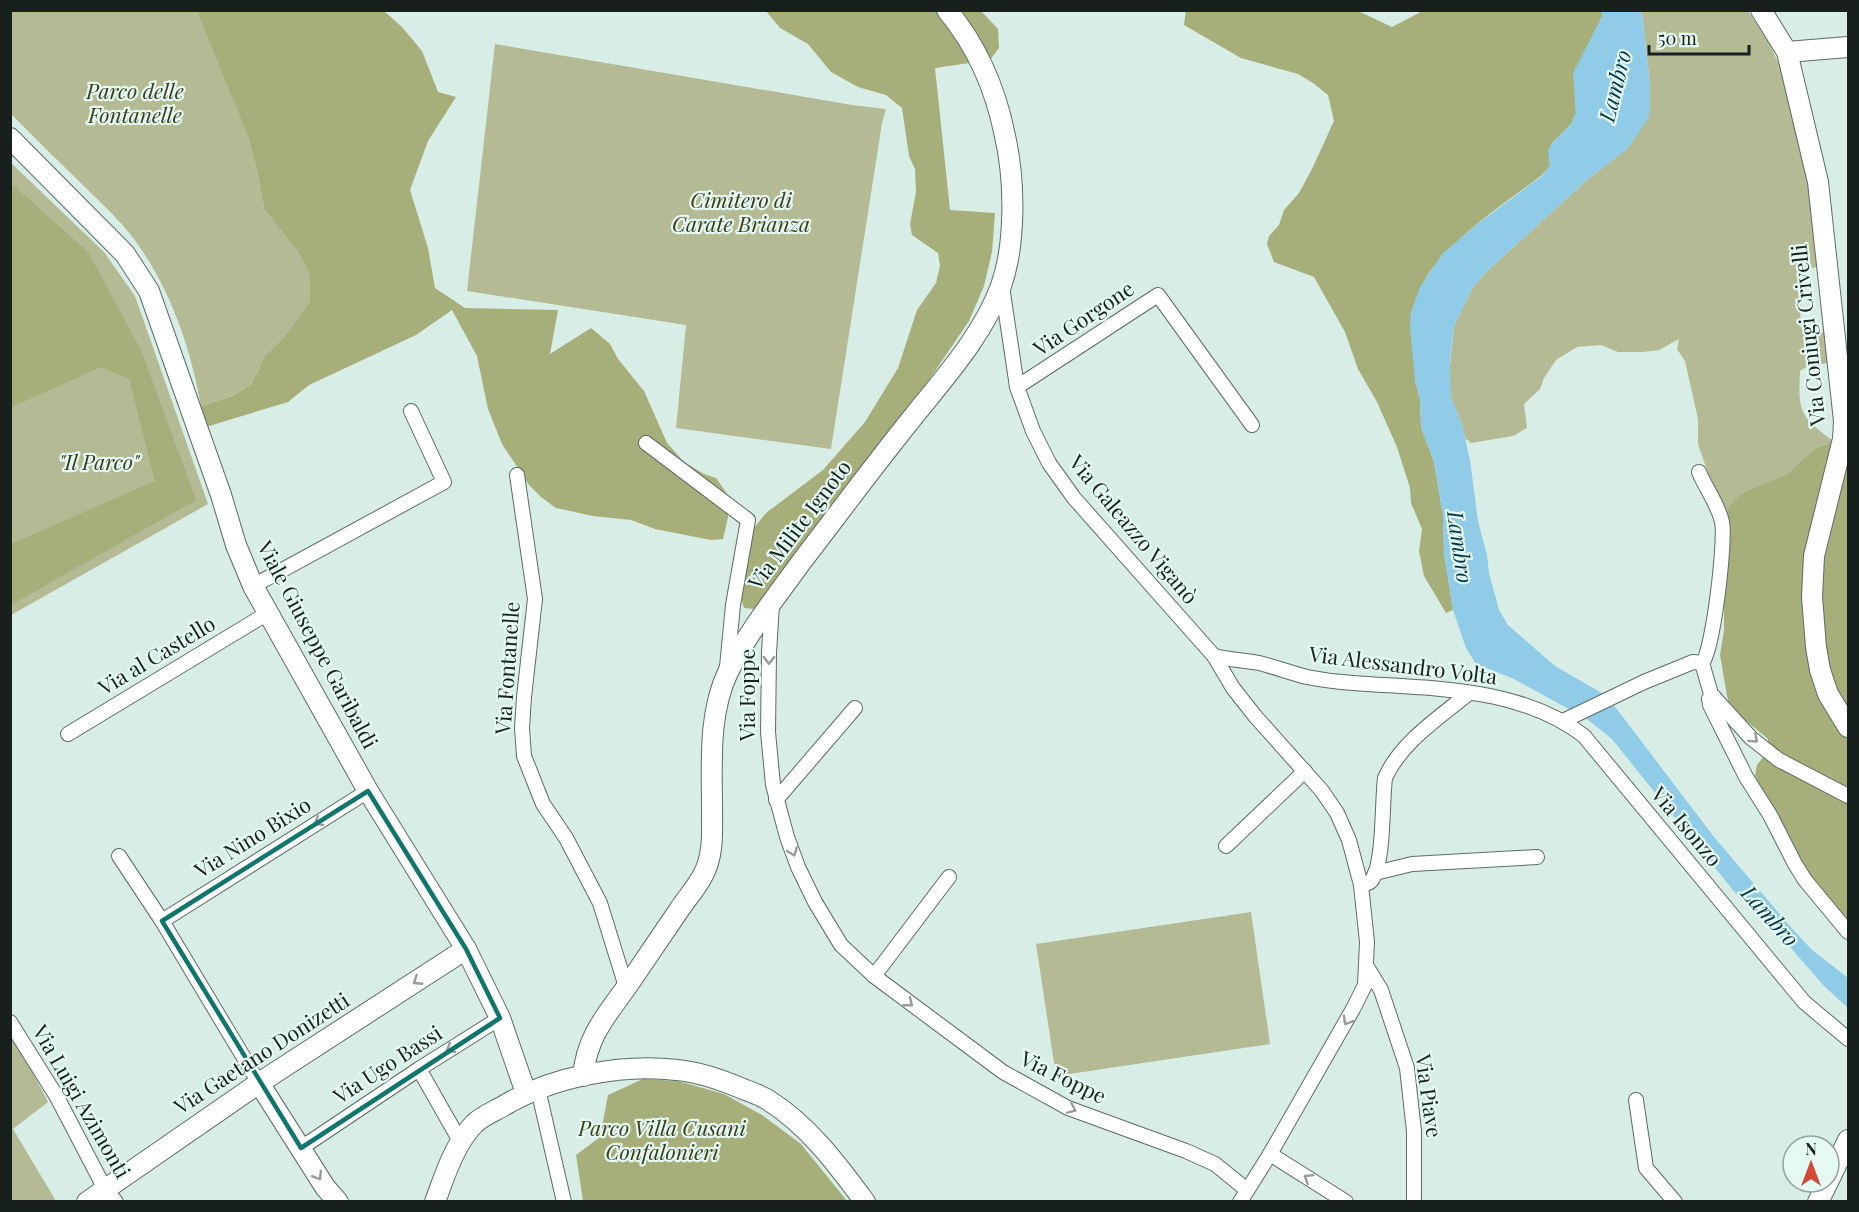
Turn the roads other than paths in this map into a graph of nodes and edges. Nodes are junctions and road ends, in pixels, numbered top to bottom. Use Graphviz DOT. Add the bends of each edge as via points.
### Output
graph roads {
  1 [pos="947,10"];
  2 [pos="1761,10"];
  3 [pos="1848,47"];
  4 [pos="1787,52"];
  5 [pos="10,138"];
  6 [pos="1001,284"];
  7 [pos="1017,387"];
  8 [pos="411,411"];
  9 [pos="1252,425"];
  10 [pos="646,443"];
  11 [pos="1699,472"];
  12 [pos="517,475"];
  13 [pos="253,586"];
  14 [pos="772,602"];
  15 [pos="268,613"];
  16 [pos="1214,656"];
  17 [pos="1702,663"];
  18 [pos="727,675"];
  19 [pos="1469,693"];
  20 [pos="1714,697"];
  21 [pos="855,708"];
  22 [pos="1571,717"];
  23 [pos="1848,727"];
  24 [pos="68,734"];
  25 [pos="1305,771"];
  26 [pos="368,791"];
  27 [pos="1848,796"];
  28 [pos="776,800"];
  29 [pos="1226,846"];
  30 [pos="119,856"];
  31 [pos="1537,857"];
  32 [pos="1375,873"];
  33 [pos="949,877"];
  34 [pos="1361,885"];
  35 [pos="162,921"];
  36 [pos="1848,932"];
  37 [pos="466,949"];
  38 [pos="1367,967"];
  39 [pos="874,976"];
  40 [pos="626,987"];
  41 [pos="500,1018"];
  42 [pos="10,1022"];
  43 [pos="1848,1039"];
  44 [pos="419,1069"];
  45 [pos="583,1076"];
  46 [pos="259,1083"];
  47 [pos="532,1091"];
  48 [pos="1636,1100"];
  49 [pos="1848,1140"];
  50 [pos="460,1141"];
  51 [pos="301,1148"];
  52 [pos="1270,1154"];
  53 [pos="1841,1154"];
  54 [pos="110,1195"];
  55 [pos="1244,1196"];
  56 [pos="87,1202"];
  57 [pos="338,1202"];
  58 [pos="435,1202"];
  59 [pos="564,1202"];
  60 [pos="865,1202"];
  61 [pos="1346,1202"];
  62 [pos="1414,1202"];
  63 [pos="1675,1202"];
  1 -- 6 [label="street, Via Milite Ignoto" via="993,89 1011,163 1012,206"];
  2 -- 4 [label="street, Via Coniugi Crivelli"];
  3 -- 4 [label="street"];
  4 -- 23 [label="street, Via Coniugi Crivelli" via="1818,182 1844,422 1814,556 1816,647 1828,694"];
  5 -- 13 [label="street, Viale Giuseppe Garibaldi" via="125,254 149,291"];
  6 -- 7 [label="street, Via Galeazzo Viganò"];
  6 -- 14 [label="street, Via Milite Ignoto" via="958,360"];
  7 -- 9 [label="street, Via Gorgone" via="1158,295"];
  7 -- 16 [label="street, Via Galeazzo Viganò" via="1049,463 1074,498"];
  8 -- 13 [label="street" via="444,482"];
  10 -- 18 [label="street" via="748,520 733,605"];
  11 -- 17 [label="street" via="1722,524 1719,588 1710,646"];
  12 -- 40 [label="street, Via Fontanelle" via="535,599 524,697 524,756 543,804 600,903"];
  13 -- 15 [label="street, Viale Giuseppe Garibaldi"];
  14 -- 18 [label="street, Via Milite Ignoto"];
  14 -- 28 [label="street, Via Foppe, one-way" via="768,732"];
  15 -- 24 [label="street, Via al Castello"];
  15 -- 26 [label="street, Viale Giuseppe Garibaldi"];
  16 -- 19 [label="street, Via Alessandro Volta" via="1259,663 1309,678"];
  16 -- 25 [label="street" via="1255,716"];
  17 -- 20 [label="street"];
  17 -- 22 [label="street" via="1678,668"];
  18 -- 40 [label="street, Via Milite Ignoto" via="714,722 709,863"];
  19 -- 22 [label="street, Via Alessandro Volta"];
  19 -- 32 [label="street" via="1407,746 1388,770"];
  20 -- 27 [label="street, one-way" via="1751,738 1779,760"];
  20 -- 36 [label="street" via="1710,705 1795,864"];
  21 -- 28 [label="street"];
  22 -- 43 [label="street, Via Isonzo" via="1804,1002"];
  25 -- 29 [label="street"];
  25 -- 34 [label="street" via="1337,813"];
  26 -- 35 [label="street, Via Nino Bixio, one-way"];
  26 -- 37 [label="street, Viale Giuseppe Garibaldi"];
  28 -- 39 [label="street, Via Foppe, one-way" via="794,857 815,902 841,945"];
  30 -- 35 [label="street"];
  31 -- 32 [label="street" via="1412,864"];
  32 -- 34 [label="street" via="1371,881"];
  33 -- 39 [label="street"];
  34 -- 38 [label="street"];
  35 -- 46 [label="street"];
  37 -- 41 [label="street, Viale Giuseppe Garibaldi"];
  37 -- 46 [label="street, Via Gaetano Donizetti, one-way"];
  38 -- 52 [label="street, one-way" via="1365,985 1353,1009"];
  38 -- 62 [label="street, Via Piave" via="1381,990 1407,1068 1414,1131"];
  39 -- 55 [label="street, Via Foppe, one-way" via="977,1054 1028,1087 1068,1108 1215,1164"];
  40 -- 45 [label="street, Via Milite Ignoto" via="594,1032"];
  41 -- 44 [label="street, Via Ugo Bassi, one-way"];
  41 -- 47 [label="street, Viale Giuseppe Garibaldi"];
  42 -- 54 [label="street, Via Luigi Azimonti" via="57,1097"];
  44 -- 50 [label="street"];
  44 -- 51 [label="street, Via Ugo Bassi"];
  45 -- 47 [label="street"];
  45 -- 60 [label="street" via="641,1069 677,1070 729,1083 766,1098 793,1118 831,1157"];
  46 -- 51 [label="street"];
  46 -- 54 [label="street, Via Gaetano Donizetti"];
  47 -- 50 [label="street" via="476,1122"];
  47 -- 59 [label="street"];
  48 -- 63 [label="street" via="1646,1168"];
  49 -- 53 [label="street"];
  50 -- 58 [label="street"];
  51 -- 57 [label="street, one-way"];
  52 -- 55 [label="street"];
  61 -- 52 [label="street, one-way"];
  54 -- 56 [label="street, Via Gaetano Donizetti"];
}
